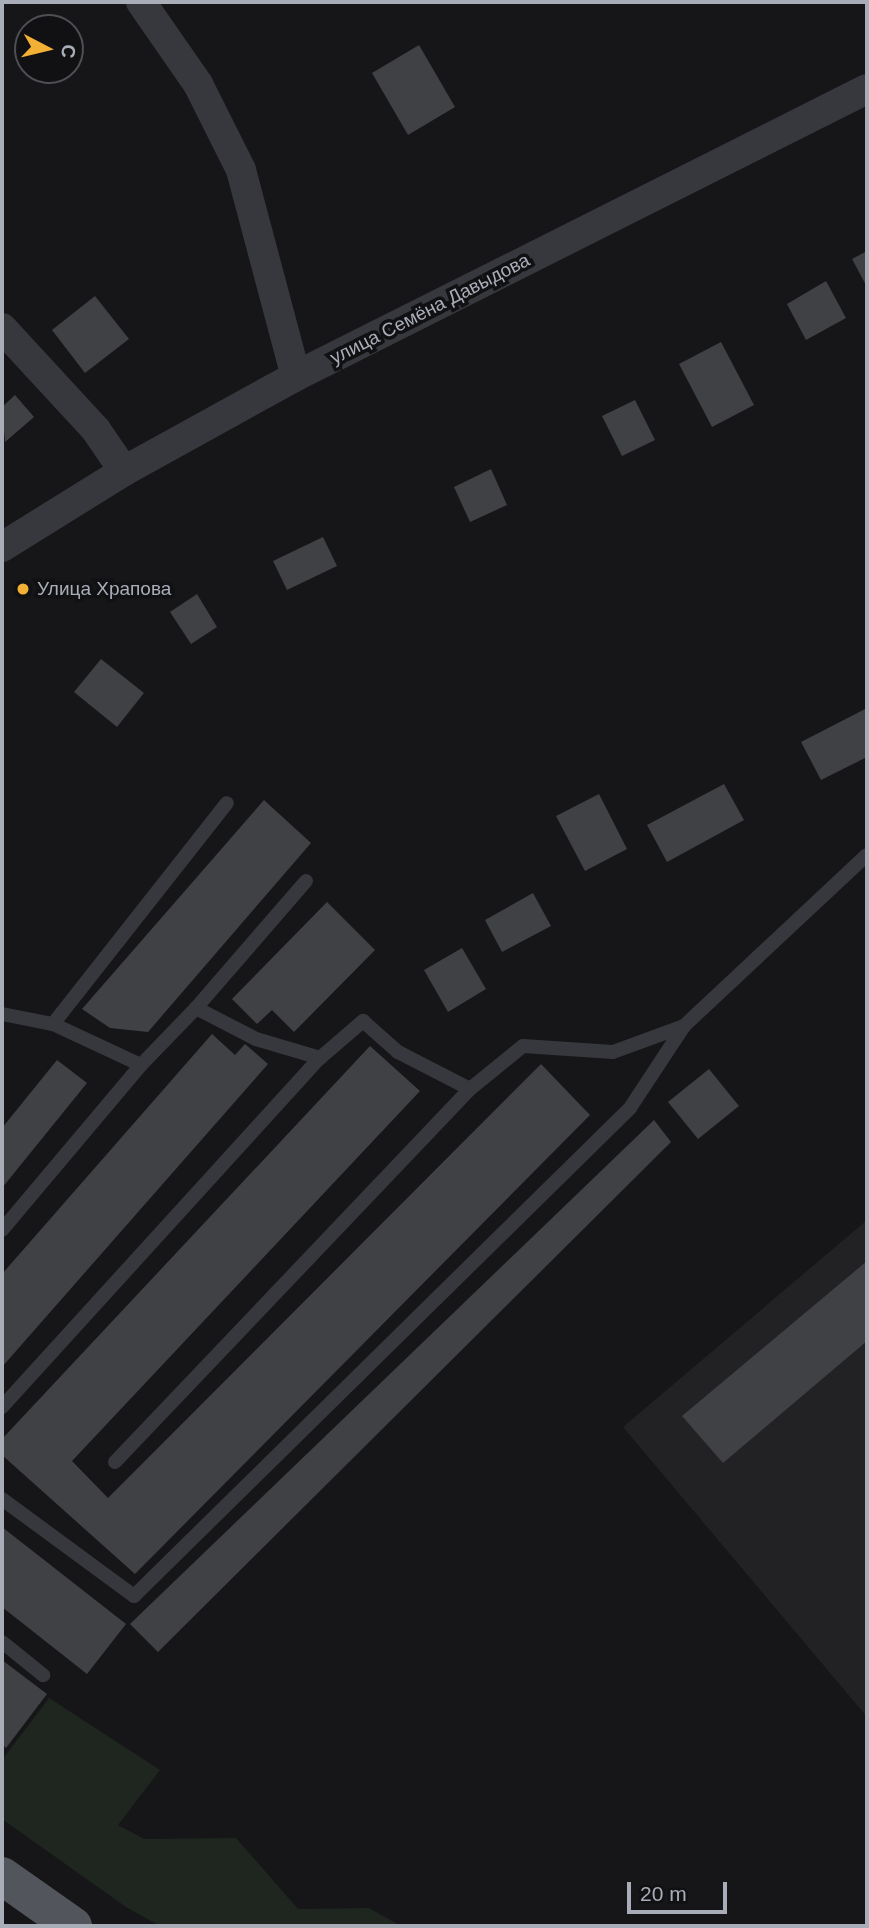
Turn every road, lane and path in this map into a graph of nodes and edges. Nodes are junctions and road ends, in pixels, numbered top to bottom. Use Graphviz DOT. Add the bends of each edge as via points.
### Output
graph roads {
  1 [pos="141,2"];
  2 [pos="867,89"];
  3 [pos="2,328"];
  4 [pos="296,376"];
  5 [pos="124,471"];
  6 [pos="2,547"];
  7 [pos="227,803"];
  8 [pos="867,855"];
  9 [pos="306,881"];
  10 [pos="196,1008"];
  11 [pos="2,1014"];
  12 [pos="53,1024"];
  13 [pos="684,1026"];
  14 [pos="320,1058"];
  15 [pos="141,1065"];
  16 [pos="470,1089"];
  17 [pos="2,1230"];
  18 [pos="2,1406"];
  19 [pos="115,1462"];
  20 [pos="2,1499"];
  21 [pos="2,1642"];
  22 [pos="43,1675"];
  23 [pos="2,1876"];
  24 [pos="73,1926"];
  1 -- 4 [label="street" via="198,84 241,170"];
  2 -- 4 [label="street, улица Семёна Давыдова"];
  3 -- 5 [label="street" via="96,430"];
  4 -- 5 [label="street, улица Семёна Давыдова"];
  5 -- 6 [label="street, улица Семёна Давыдова"];
  7 -- 12 [label="lane"];
  8 -- 13 [label="lane"];
  9 -- 10 [label="lane"];
  10 -- 14 [label="lane" via="256,1039"];
  10 -- 15 [label="lane"];
  11 -- 12 [label="lane"];
  12 -- 15 [label="lane"];
  13 -- 16 [label="lane" via="613,1052 523,1046"];
  13 -- 20 [label="lane" via="630,1108 134,1596"];
  14 -- 16 [label="lane" via="363,1021 398,1052"];
  14 -- 18 [label="lane"];
  15 -- 17 [label="lane"];
  16 -- 19 [label="lane"];
  21 -- 22 [label="lane"];
  23 -- 24 [label="main road"];
}
